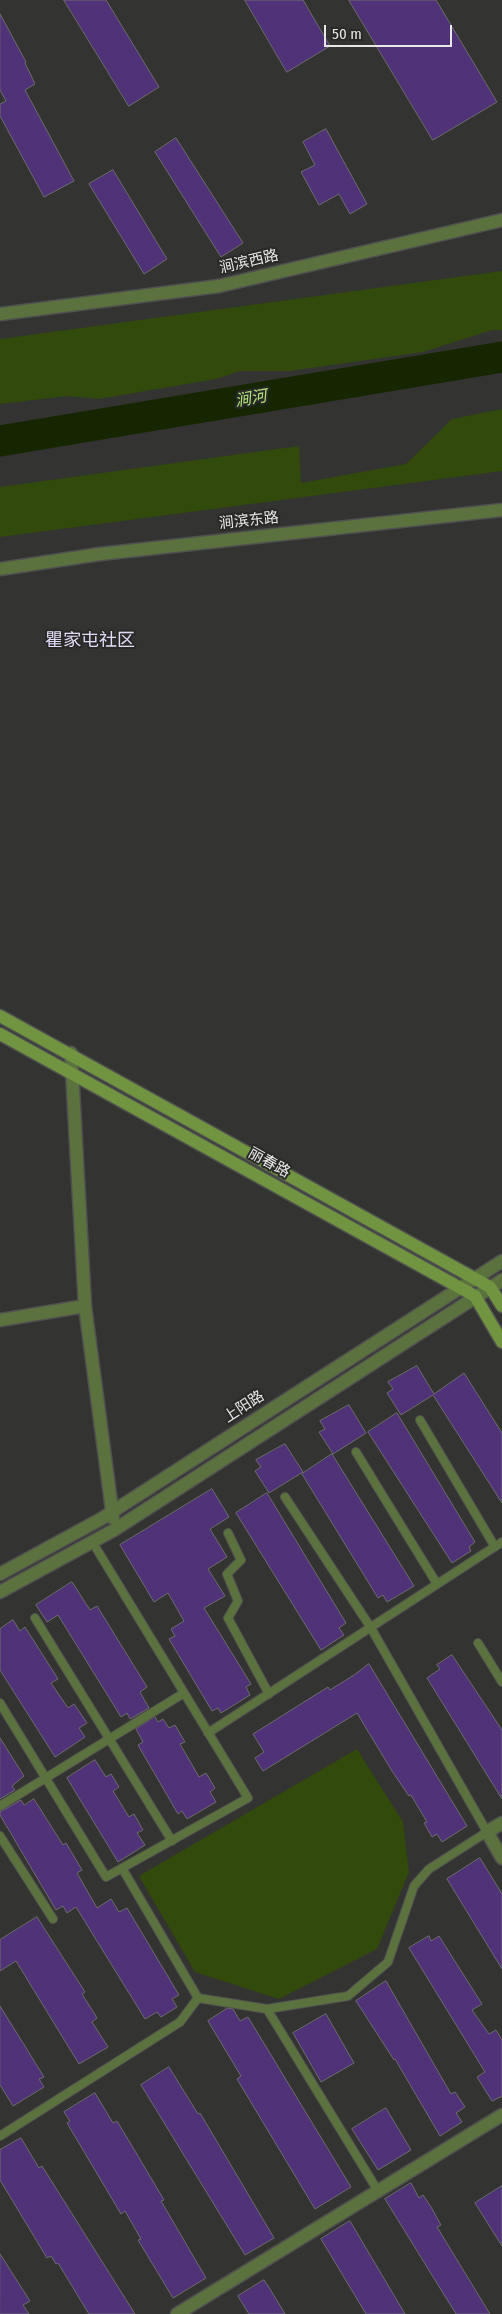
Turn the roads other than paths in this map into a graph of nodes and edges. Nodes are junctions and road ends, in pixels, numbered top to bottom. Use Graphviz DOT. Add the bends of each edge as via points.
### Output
graph roads {
  1 [pos="502,220"];
  2 [pos="0,314"];
  3 [pos="502,510"];
  4 [pos="0,569"];
  5 [pos="0,1016"];
  6 [pos="0,1034"];
  7 [pos="71,1053"];
  8 [pos="72,1072"];
  9 [pos="502,1261"];
  10 [pos="474,1278"];
  11 [pos="502,1280"];
  12 [pos="459,1287"];
  13 [pos="490,1287"];
  14 [pos="475,1296"];
  15 [pos="85,1306"];
  16 [pos="502,1306"];
  17 [pos="0,1320"];
  18 [pos="502,1342"];
  19 [pos="420,1420"];
  20 [pos="356,1452"];
  21 [pos="285,1497"];
  22 [pos="112,1512"];
  23 [pos="114,1530"];
  24 [pos="228,1532"];
  25 [pos="93,1543"];
  26 [pos="498,1545"];
  27 [pos="0,1574"];
  28 [pos="437,1584"];
  29 [pos="0,1592"];
  30 [pos="36,1618"];
  31 [pos="371,1628"];
  32 [pos="478,1644"];
  33 [pos="502,1682"];
  34 [pos="184,1693"];
  35 [pos="269,1694"];
  36 [pos="0,1703"];
  37 [pos="208,1734"];
  38 [pos="109,1739"];
  39 [pos="46,1778"];
  40 [pos="0,1806"];
  41 [pos="502,1822"];
  42 [pos="487,1832"];
  43 [pos="0,1836"];
  44 [pos="172,1841"];
  45 [pos="502,1858"];
  46 [pos="122,1868"];
  47 [pos="53,1919"];
  48 [pos="198,1998"];
  49 [pos="267,2009"];
  50 [pos="502,2115"];
  51 [pos="0,2136"];
  52 [pos="378,2191"];
  53 [pos="178,2314"];
  1 -- 2 [label="street, 涧滨西路" via="219,286"];
  3 -- 4 [label="street, 涧滨东路" via="100,554"];
  5 -- 7 [label="main road, 丽春路"];
  6 -- 8 [label="main road, 丽春路"];
  7 -- 8 [label="street"];
  7 -- 10 [label="main road, 丽春路"];
  8 -- 12 [label="main road, 丽春路"];
  8 -- 15 [label="street"];
  9 -- 10 [label="street, 上阳路"];
  10 -- 12 [label="street, 上阳路"];
  10 -- 13 [label="main road, 丽春路"];
  11 -- 13 [label="street"];
  12 -- 14 [label="main road, 丽春路"];
  12 -- 22 [label="street, 上阳路"];
  13 -- 14 [label="street"];
  13 -- 16 [label="main road, 丽春路"];
  14 -- 18 [label="main road"];
  14 -- 23 [label="street"];
  15 -- 17 [label="street"];
  15 -- 22 [label="street"];
  19 -- 26 [label="lane"];
  20 -- 28 [label="lane"];
  21 -- 31 [label="lane"];
  22 -- 23 [label="street"];
  22 -- 27 [label="street, 上阳路"];
  23 -- 25 [label="street"];
  24 -- 35 [label="lane" via="241,1560 227,1574 238,1601 228,1618"];
  25 -- 29 [label="street"];
  25 -- 34 [label="lane"];
  26 -- 28 [label="lane"];
  28 -- 31 [label="lane"];
  30 -- 38 [label="lane"];
  31 -- 35 [label="lane"];
  31 -- 42 [label="lane"];
  32 -- 33 [label="lane"];
  34 -- 37 [label="lane"];
  34 -- 38 [label="lane"];
  35 -- 37 [label="lane"];
  36 -- 39 [label="lane"];
  37 -- 44 [label="lane" via="248,1798"];
  38 -- 39 [label="lane"];
  38 -- 44 [label="lane"];
  39 -- 40 [label="lane"];
  39 -- 46 [label="lane" via="106,1877"];
  41 -- 42 [label="street"];
  42 -- 45 [label="street"];
  42 -- 49 [label="lane" via="429,1868 414,1886 388,1962 348,1996"];
  43 -- 47 [label="lane"];
  44 -- 46 [label="lane"];
  46 -- 48 [label="lane"];
  48 -- 49 [label="lane"];
  48 -- 51 [label="lane" via="180,2022"];
  49 -- 52 [label="lane"];
  50 -- 52 [label="street"];
  52 -- 53 [label="street"];
}
